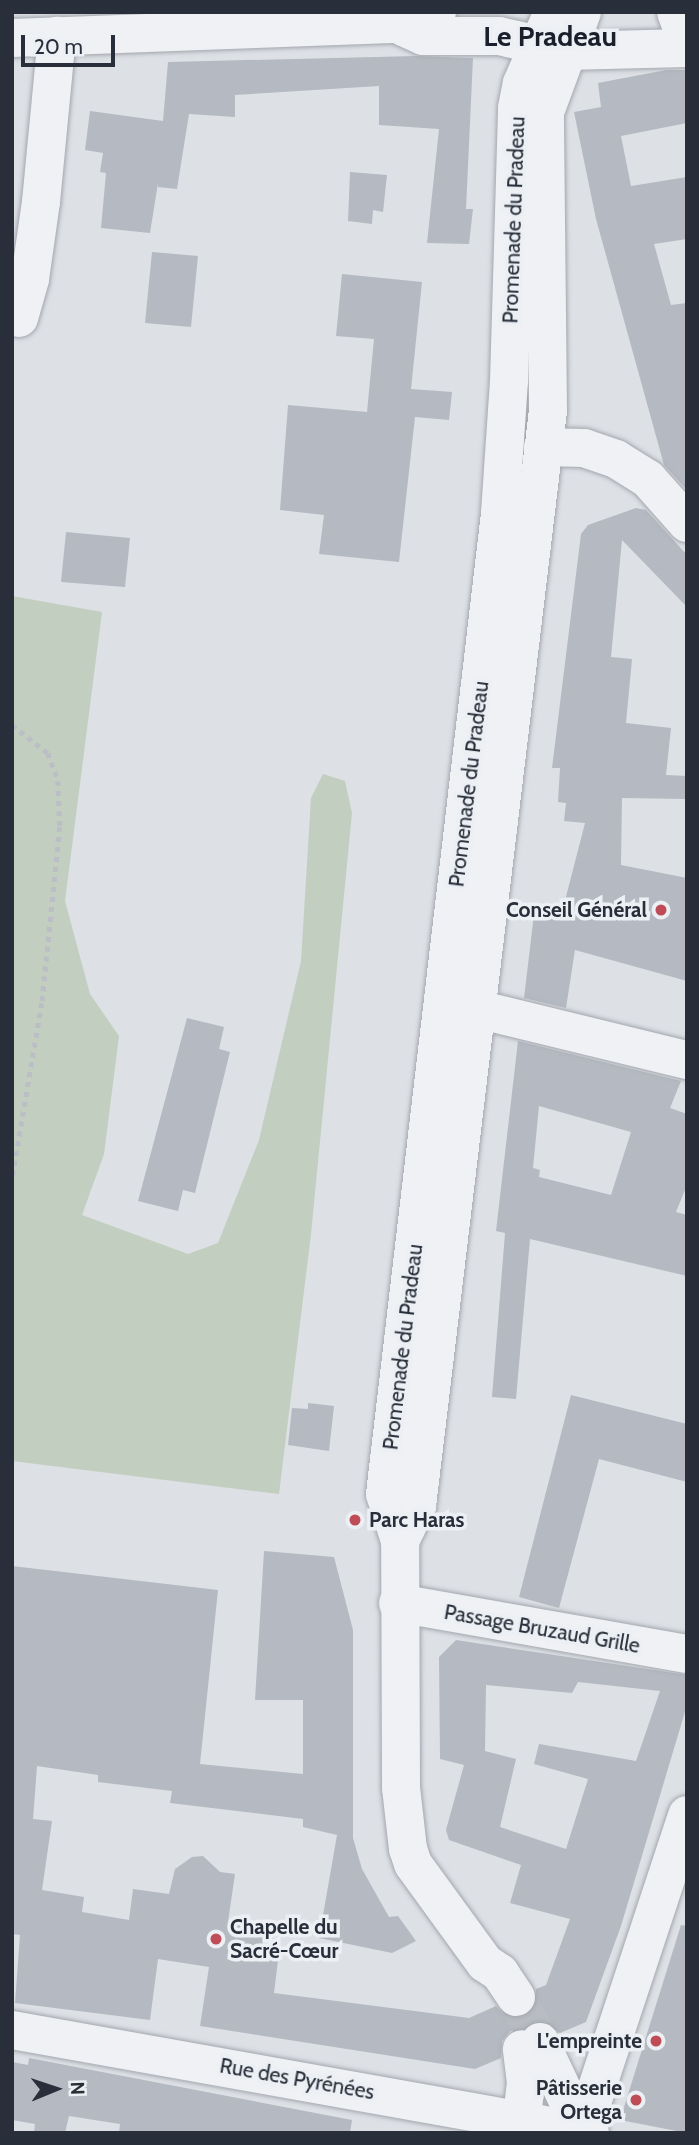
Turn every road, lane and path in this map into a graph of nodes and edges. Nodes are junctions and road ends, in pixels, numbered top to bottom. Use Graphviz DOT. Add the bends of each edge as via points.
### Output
graph roads {
  1 [pos="437,12"];
  2 [pos="451,12"];
  3 [pos="676,12"];
  4 [pos="398,24"];
  5 [pos="560,28"];
  6 [pos="57,36"];
  7 [pos="12,38"];
  8 [pos="687,42"];
  9 [pos="687,48"];
  10 [pos="19,318"];
  11 [pos="542,447"];
  12 [pos="687,523"];
  13 [pos="12,725"];
  14 [pos="447,974"];
  15 [pos="477,1009"];
  16 [pos="687,1060"];
  17 [pos="12,1181"];
  18 [pos="400,1541"];
  19 [pos="398,1603"];
  20 [pos="687,1654"];
  21 [pos="687,1815"];
  22 [pos="506,2002"];
  23 [pos="12,2030"];
  24 [pos="522,2125"];
  25 [pos="585,2132"];
  1 -- 4 [label="street" via="414,13"];
  2 -- 5 [label="street" via="518,18"];
  3 -- 8 [label="street"];
  4 -- 5 [label="street" via="423,36 499,36"];
  4 -- 6 [label="street"];
  5 -- 9 [label="street" via="640,49"];
  5 -- 11 [label="street, Promenade du Pradeau" via="545,111 548,411"];
  5 -- 14 [label="street, Promenade du Pradeau" via="522,83 517,108 500,513"];
  6 -- 7 [label="street"];
  6 -- 10 [label="street" via="41,202 30,279"];
  11 -- 12 [label="street" via="584,448 616,458 648,479"];
  11 -- 15 [label="street, Promenade du Pradeau"];
  13 -- 17 [label="path" via="48,753 58,781 60,827 42,1003"];
  14 -- 15 [label="street" via="457,1000"];
  14 -- 18 [label="street, Promenade du Pradeau" via="385,1494"];
  15 -- 16 [label="street"];
  15 -- 18 [label="street, Promenade du Pradeau" via="417,1506"];
  18 -- 19 [label="street, Promenade du Pradeau"];
  19 -- 20 [label="street, Passage Bruzaud Grille"];
  19 -- 22 [label="street, Promenade du Pradeau" via="404,1830 413,1864 485,1964 500,1973"];
  21 -- 25 [label="street"];
  23 -- 24 [label="street, Rue des Pyrénées"];
  24 -- 25 [label="street, Rue des Pyrénées"];
  24 -- 25 [label="street" via="531,2045"];
}
